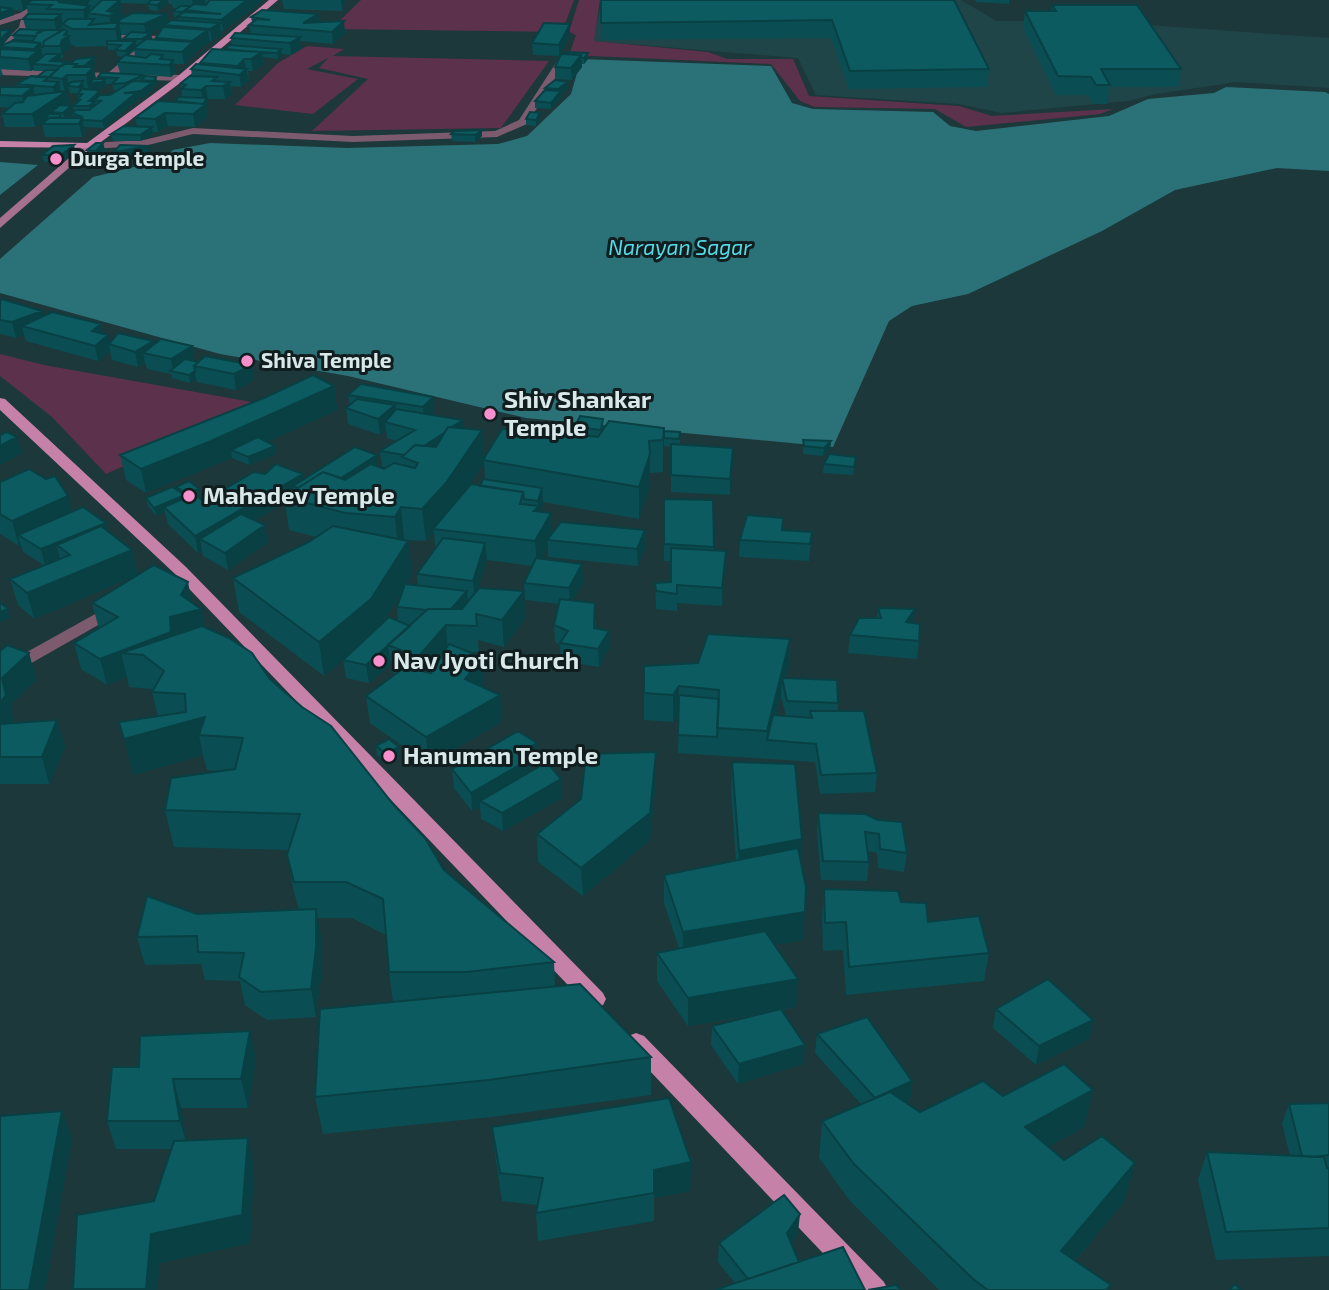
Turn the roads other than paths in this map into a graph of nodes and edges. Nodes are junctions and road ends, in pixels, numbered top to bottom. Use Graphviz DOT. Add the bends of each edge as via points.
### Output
graph roads {
  1 [pos="48,0"];
  2 [pos="274,0"];
  3 [pos="26,13"];
  4 [pos="0,22"];
  5 [pos="21,30"];
  6 [pos="167,31"];
  7 [pos="36,34"];
  8 [pos="88,35"];
  9 [pos="156,38"];
  10 [pos="0,51"];
  11 [pos="562,60"];
  12 [pos="0,72"];
  13 [pos="111,75"];
  14 [pos="181,78"];
  15 [pos="0,144"];
  16 [pos="89,146"];
  17 [pos="0,225"];
  18 [pos="0,402"];
  19 [pos="132,598"];
  20 [pos="0,675"];
  21 [pos="604,1009"];
  22 [pos="623,1028"];
  23 [pos="875,1290"];
  1 -- 3 [label="street"];
  2 -- 14 [label="main road"];
  3 -- 4 [label="street"];
  3 -- 5 [label="street"];
  5 -- 7 [label="street"];
  5 -- 10 [label="street"];
  6 -- 9 [label="street"];
  8 -- 9 [label="street"];
  9 -- 13 [label="street"];
  11 -- 16 [label="street" via="523,122 497,134 353,139 193,131 144,143"];
  12 -- 13 [label="street"];
  13 -- 14 [label="street"];
  14 -- 16 [label="main road"];
  15 -- 16 [label="main road"];
  16 -- 17 [label="main road"];
  18 -- 21 [label="main road"];
  19 -- 20 [label="street"];
  22 -- 23 [label="main road"];
}
